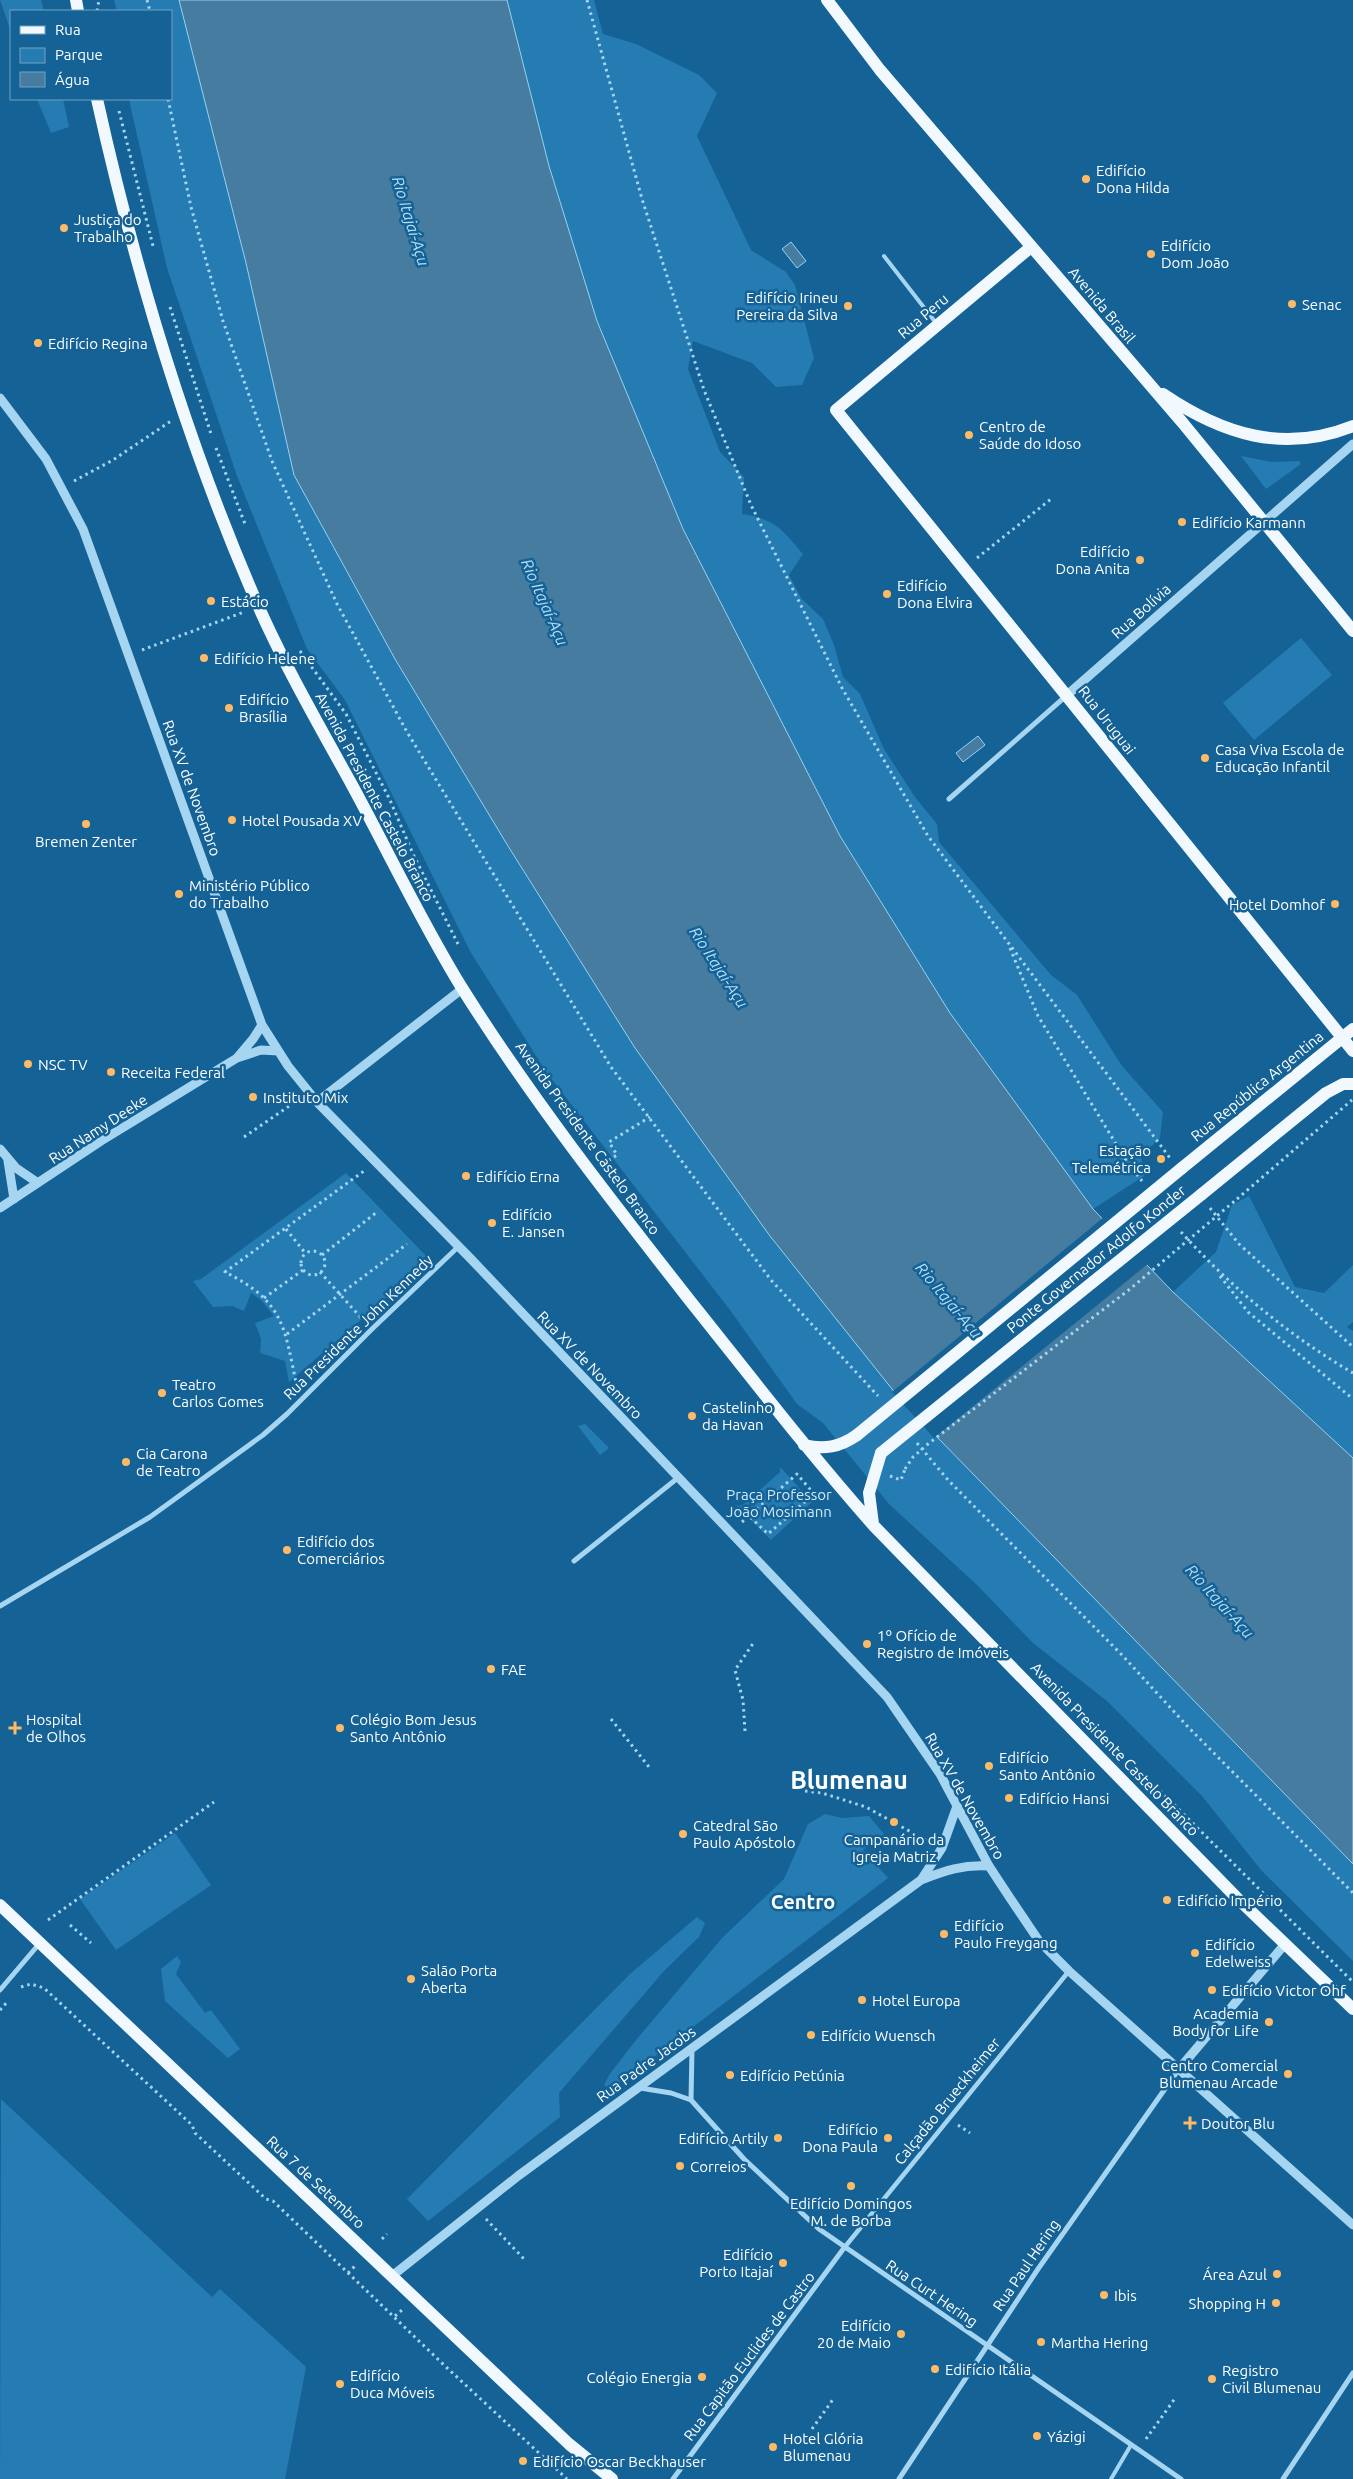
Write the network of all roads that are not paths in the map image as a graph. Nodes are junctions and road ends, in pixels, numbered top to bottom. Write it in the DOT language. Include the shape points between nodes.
graph roads {
  1 [pos="827,0"];
  2 [pos="97,100"];
  3 [pos="1031,247"];
  4 [pos="884,256"];
  5 [pos="937,325"];
  6 [pos="1146,382"];
  7 [pos="0,398"];
  8 [pos="836,410"];
  9 [pos="1353,426"];
  10 [pos="1353,444"];
  11 [pos="1263,522"];
  12 [pos="1353,631"];
  13 [pos="1066,696"];
  14 [pos="949,800"];
  15 [pos="462,988"];
  16 [pos="262,1025"];
  17 [pos="1353,1029"];
  18 [pos="1342,1038"];
  19 [pos="278,1051"];
  20 [pos="1353,1051"];
  21 [pos="237,1058"];
  22 [pos="1353,1084"];
  23 [pos="317,1102"];
  24 [pos="0,1149"];
  25 [pos="8,1161"];
  26 [pos="1178,1165"];
  27 [pos="38,1183"];
  28 [pos="14,1199"];
  29 [pos="0,1208"];
  30 [pos="458,1247"];
  31 [pos="804,1445"];
  32 [pos="679,1477"];
  33 [pos="874,1526"];
  34 [pos="574,1561"];
  35 [pos="0,1606"];
  36 [pos="957,1806"];
  37 [pos="989,1866"];
  38 [pos="921,1880"];
  39 [pos="0,1905"];
  40 [pos="39,1944"];
  41 [pos="1285,1944"];
  42 [pos="1069,1971"];
  43 [pos="0,1990"];
  44 [pos="1353,2009"];
  45 [pos="692,2047"];
  46 [pos="1179,2069"];
  47 [pos="637,2088"];
  48 [pos="691,2100"];
  49 [pos="1353,2225"];
  50 [pos="844,2248"];
  51 [pos="392,2276"];
  52 [pos="987,2346"];
  53 [pos="1353,2373"];
  54 [pos="1131,2445"];
  55 [pos="612,2479"];
  56 [pos="673,2479"];
  57 [pos="898,2479"];
  58 [pos="1111,2479"];
  59 [pos="1181,2479"];
  60 [pos="1283,2479"];
  1 -- 3 [label="main road, Avenida Brasil" via="880,70"];
  2 -- 15 [label="main road, Avenida Presidente Castelo Branco" via="126,218 182,414 259,607 297,687"];
  3 -- 5 [label="main road, Rua Peru"];
  3 -- 6 [label="main road, Avenida Brasil"];
  4 -- 5 [label="lane"];
  5 -- 8 [label="main road, Rua Peru"];
  6 -- 9 [label="main road" via="1188,411 1245,435 1283,440 1315,437"];
  6 -- 11 [label="main road, Avenida Brasil"];
  7 -- 16 [label="street, Rua XV de Novembro" via="46,459 83,529"];
  8 -- 13 [label="main road, Rua Uruguai"];
  10 -- 11 [label="street, Rua Bolívia"];
  11 -- 12 [label="main road, Avenida Brasil"];
  11 -- 13 [label="street, Rua Bolívia"];
  13 -- 14 [label="street, Rua Bolívia"];
  13 -- 18 [label="main road, Rua Uruguai"];
  15 -- 23 [label="street"];
  15 -- 31 [label="main road, Avenida Presidente Castelo Branco" via="542,1108"];
  16 -- 19 [label="street, Rua XV de Novembro"];
  16 -- 21 [label="street, Rua Namy Deeke"];
  17 -- 18 [label="main road, Rua República Argentina"];
  18 -- 20 [label="main road, Rua Uruguai"];
  18 -- 26 [label="main road, Rua República Argentina"];
  19 -- 21 [label="street, Rua Namy Deeke" via="261,1050"];
  19 -- 23 [label="street, Rua XV de Novembro"];
  21 -- 27 [label="street, Rua Namy Deeke"];
  22 -- 33 [label="main road, Ponte Governador Adolfo Konder, bridge" via="1343,1084 1326,1093 881,1453 869,1493"];
  23 -- 30 [label="street, Rua XV de Novembro"];
  24 -- 25 [label="street"];
  25 -- 27 [label="street"];
  25 -- 28 [label="street"];
  26 -- 31 [label="main road, Ponte Governador Adolfo Konder, bridge" via="857,1435 837,1446 815,1448"];
  27 -- 28 [label="street, Rua Namy Deeke"];
  28 -- 29 [label="street, Rua Namy Deeke"];
  30 -- 32 [label="street, Rua XV de Novembro"];
  30 -- 35 [label="street, Rua Presidente John Kennedy" via="287,1414 224,1464 150,1517"];
  31 -- 33 [label="main road, Avenida Presidente Castelo Branco"];
  32 -- 34 [label="street"];
  32 -- 36 [label="street, Rua XV de Novembro" via="887,1697 940,1774"];
  33 -- 41 [label="main road, Avenida Presidente Castelo Branco"];
  36 -- 37 [label="street, Rua XV de Novembro"];
  36 -- 38 [label="street, Rua Padre Jacobs" via="942,1848"];
  37 -- 38 [label="street, Rua Padre Jacobs" via="955,1868"];
  37 -- 42 [label="street, Rua XV de Novembro" via="1039,1941"];
  38 -- 45 [label="street, Rua Padre Jacobs"];
  39 -- 40 [label="main road, Rua 7 de Setembro"];
  40 -- 43 [label="street"];
  40 -- 51 [label="main road, Rua 7 de Setembro"];
  41 -- 44 [label="main road, Avenida Presidente Castelo Branco"];
  41 -- 46 [label="street"];
  42 -- 46 [label="street, Rua XV de Novembro"];
  42 -- 50 [label="street, Calçadão Brueckheimer"];
  45 -- 47 [label="street, Rua Padre Jacobs"];
  45 -- 48 [label="street"];
  46 -- 49 [label="street, Rua XV de Novembro"];
  46 -- 52 [label="street, Rua Paul Hering"];
  47 -- 48 [label="street"];
  47 -- 51 [label="street, Rua Padre Jacobs"];
  48 -- 50 [label="street, Rua Curt Hering" via="744,2159"];
  50 -- 52 [label="street, Rua Curt Hering"];
  50 -- 56 [label="street, Rua Capitão Euclides de Castro"];
  51 -- 55 [label="main road, Rua 7 de Setembro" via="569,2444"];
  52 -- 54 [label="street, Rua Curt Hering"];
  52 -- 57 [label="street, Rua Paul Hering"];
  53 -- 60 [label="street"];
  54 -- 58 [label="lane"];
  54 -- 59 [label="street, Rua Curt Hering"];
}
